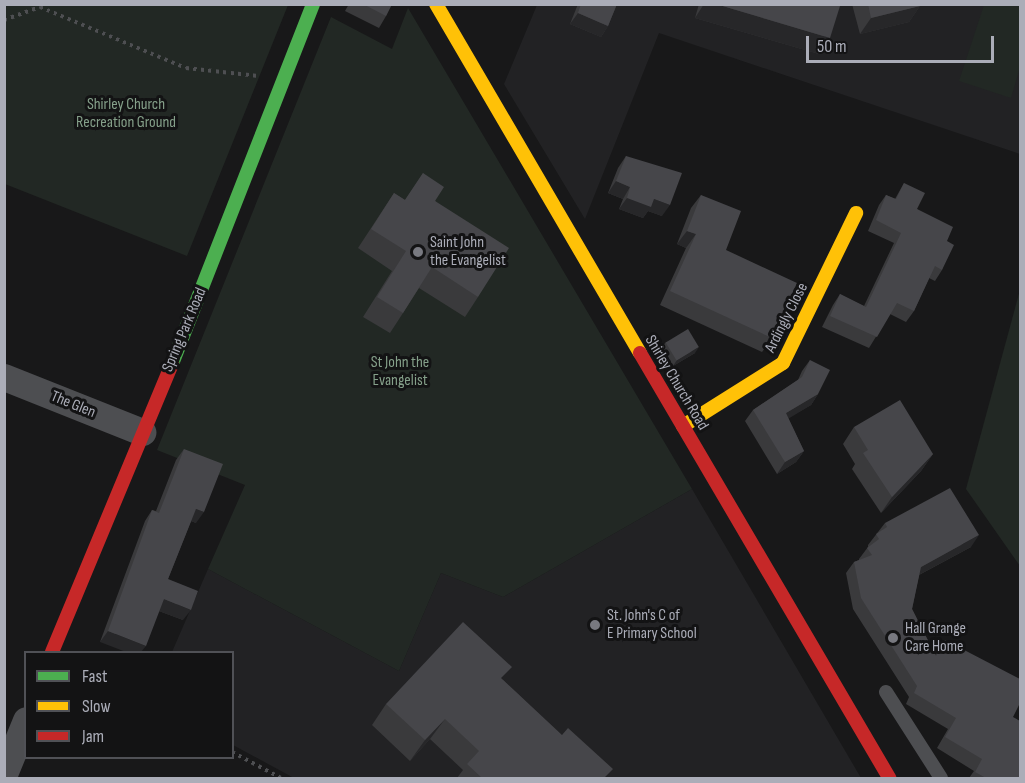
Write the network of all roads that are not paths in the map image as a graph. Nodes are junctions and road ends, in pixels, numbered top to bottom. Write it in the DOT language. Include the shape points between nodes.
graph roads {
  1 [pos="313,4"];
  2 [pos="436,4"];
  3 [pos="856,213"];
  4 [pos="4,377"];
  5 [pos="683,426"];
  6 [pos="142,432"];
  7 [pos="52,651"];
  8 [pos="886,692"];
  9 [pos="24,725"];
  10 [pos="4,774"];
  11 [pos="889,778"];
  12 [pos="941,778"];
  1 -- 6 [label="street, Spring Park Road"];
  2 -- 5 [label="street, Shirley Church Road"];
  3 -- 5 [label="street, Ardingly Close" via="783,363"];
  4 -- 6 [label="street, The Glen"];
  5 -- 11 [label="street, Shirley Church Road"];
  6 -- 7 [label="street, Spring Park Road"];
  8 -- 12 [label="lane"];
  9 -- 10 [label="street"];
}
